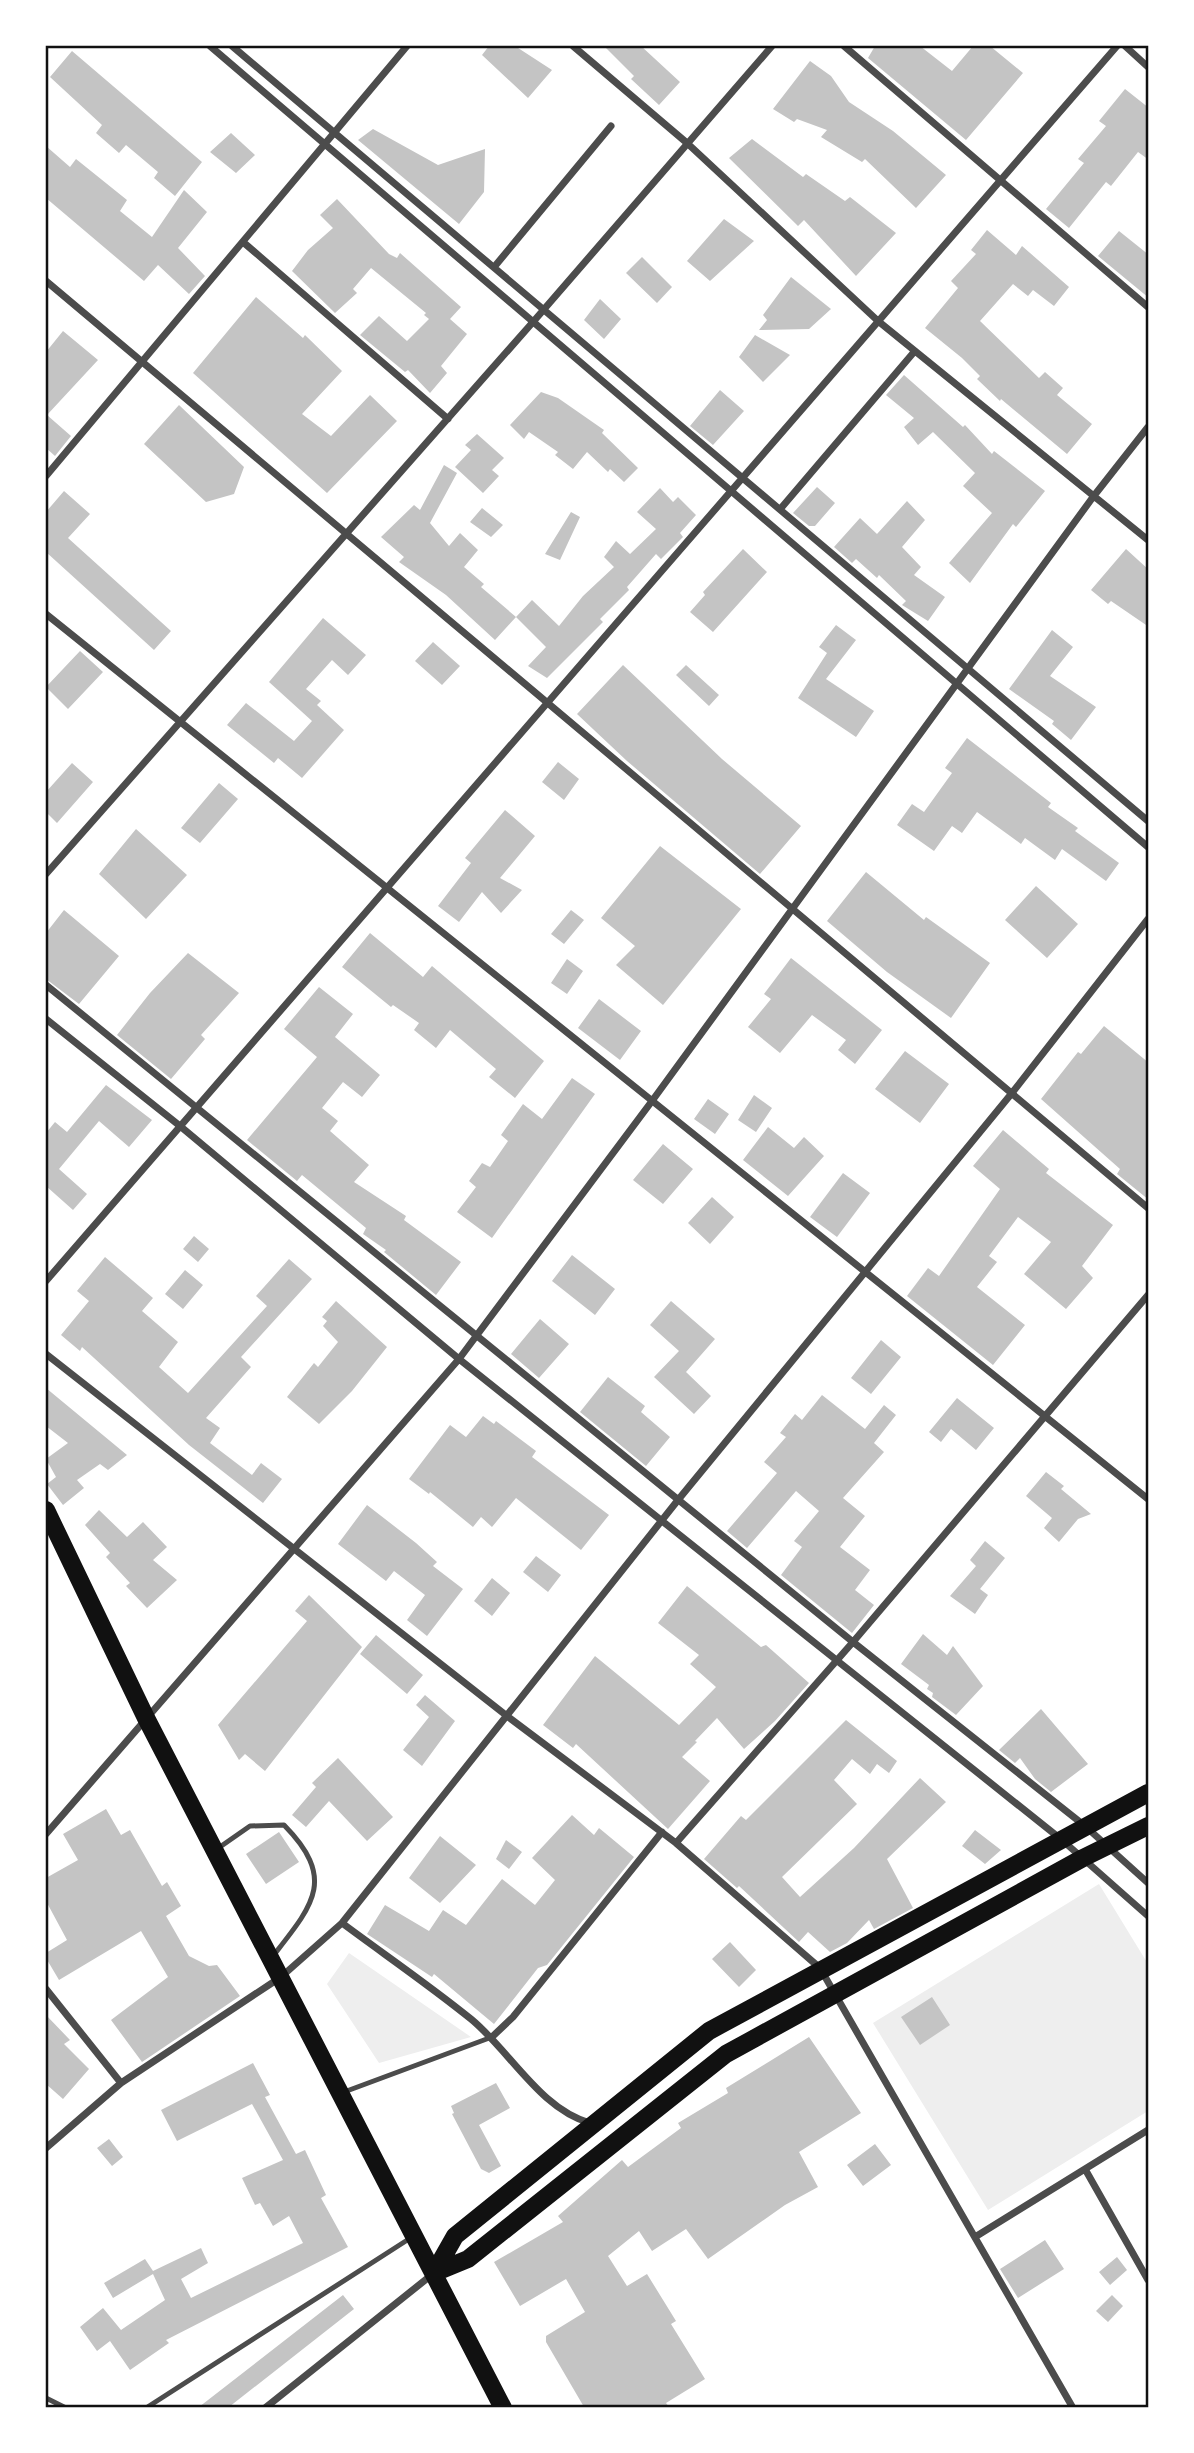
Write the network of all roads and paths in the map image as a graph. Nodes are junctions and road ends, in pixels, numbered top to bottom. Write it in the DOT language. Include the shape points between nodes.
graph roads {
  1 [pos="210,46"];
  2 [pos="232,46"];
  3 [pos="407,46"];
  4 [pos="573,46"];
  5 [pos="772,46"];
  6 [pos="844,46"];
  7 [pos="1117,46"];
  8 [pos="1125,46"];
  9 [pos="1149,67"];
  10 [pos="611,126"];
  11 [pos="333,132"];
  12 [pos="324,143"];
  13 [pos="687,143"];
  14 [pos="1001,180"];
  15 [pos="243,242"];
  16 [pos="495,266"];
  17 [pos="46,281"];
  18 [pos="545,307"];
  19 [pos="1149,307"];
  20 [pos="878,321"];
  21 [pos="533,322"];
  22 [pos="914,352"];
  23 [pos="143,363"];
  24 [pos="448,419"];
  25 [pos="1149,427"];
  26 [pos="46,475"];
  27 [pos="744,476"];
  28 [pos="731,491"];
  29 [pos="1093,497"];
  30 [pos="782,507"];
  31 [pos="346,534"];
  32 [pos="1149,540"];
  33 [pos="46,614"];
  34 [pos="967,668"];
  35 [pos="956,683"];
  36 [pos="547,702"];
  37 [pos="179,721"];
  38 [pos="1149,821"];
  39 [pos="1149,847"];
  40 [pos="46,874"];
  41 [pos="387,887"];
  42 [pos="792,908"];
  43 [pos="1149,919"];
  44 [pos="46,985"];
  45 [pos="46,1019"];
  46 [pos="1012,1093"];
  47 [pos="652,1101"];
  48 [pos="197,1107"];
  49 [pos="180,1126"];
  50 [pos="1149,1208"];
  51 [pos="865,1272"];
  52 [pos="46,1281"];
  53 [pos="1149,1295"];
  54 [pos="476,1335"];
  55 [pos="46,1354"];
  56 [pos="459,1359"];
  57 [pos="1046,1417"];
  58 [pos="1149,1499"];
  59 [pos="678,1500"];
  60 [pos="46,1510"];
  61 [pos="662,1520"];
  62 [pos="294,1547"];
  63 [pos="853,1642"];
  64 [pos="837,1661"];
  65 [pos="507,1716"];
  66 [pos="146,1718"];
  67 [pos="1149,1793"];
  68 [pos="1085,1826"];
  69 [pos="1149,1826"];
  70 [pos="662,1832"];
  71 [pos="46,1834"];
  72 [pos="1062,1840"];
  73 [pos="677,1843"];
  74 [pos="1107,1845"];
  75 [pos="215,1850"];
  76 [pos="1083,1858"];
  77 [pos="1149,1882"];
  78 [pos="1149,1916"];
  79 [pos="342,1923"];
  80 [pos="272,1958"];
  81 [pos="820,1968"];
  82 [pos="281,1977"];
  83 [pos="46,1989"];
  84 [pos="834,1993"];
  85 [pos="492,2037"];
  86 [pos="121,2083"];
  87 [pos="341,2093"];
  88 [pos="594,2124"];
  89 [pos="1149,2130"];
  90 [pos="46,2148"];
  91 [pos="1084,2169"];
  92 [pos="415,2235"];
  93 [pos="975,2237"];
  94 [pos="434,2273"];
  95 [pos="1149,2280"];
  96 [pos="46,2398"];
  97 [pos="66,2407"];
  98 [pos="146,2407"];
  99 [pos="265,2407"];
  100 [pos="503,2407"];
  101 [pos="1073,2407"];
  1 -- 12 [label="street"];
  2 -- 11 [label="street"];
  3 -- 11 [label="street"];
  4 -- 13 [label="street"];
  5 -- 13 [label="street"];
  6 -- 14 [label="street"];
  7 -- 14 [label="street"];
  8 -- 9 [label="street"];
  10 -- 16 [label="street"];
  11 -- 12 [label="street"];
  11 -- 16 [label="street"];
  12 -- 15 [label="street"];
  12 -- 21 [label="street"];
  13 -- 18 [label="street"];
  13 -- 20 [label="street"];
  14 -- 19 [label="street"];
  14 -- 20 [label="street"];
  15 -- 23 [label="street"];
  15 -- 24 [label="street"];
  16 -- 18 [label="street"];
  17 -- 23 [label="street"];
  18 -- 21 [label="street"];
  18 -- 27 [label="street"];
  20 -- 22 [label="street"];
  20 -- 27 [label="street"];
  21 -- 24 [label="street"];
  21 -- 28 [label="street"];
  22 -- 29 [label="street"];
  22 -- 30 [label="street"];
  23 -- 26 [label="street"];
  23 -- 31 [label="street"];
  24 -- 31 [label="street"];
  25 -- 29 [label="street"];
  27 -- 28 [label="street"];
  27 -- 30 [label="street"];
  28 -- 35 [label="street"];
  28 -- 36 [label="street"];
  29 -- 32 [label="street"];
  29 -- 34 [label="street"];
  30 -- 34 [label="street"];
  31 -- 36 [label="street"];
  31 -- 37 [label="street"];
  33 -- 37 [label="street"];
  34 -- 35 [label="street"];
  34 -- 38 [label="street"];
  35 -- 39 [label="street"];
  35 -- 42 [label="street"];
  36 -- 41 [label="street"];
  36 -- 42 [label="street"];
  37 -- 40 [label="street"];
  37 -- 41 [label="street"];
  41 -- 47 [label="street"];
  41 -- 48 [label="street"];
  42 -- 46 [label="street"];
  42 -- 47 [label="street"];
  43 -- 46 [label="street"];
  44 -- 48 [label="street"];
  45 -- 49 [label="street"];
  46 -- 50 [label="street"];
  46 -- 51 [label="street"];
  47 -- 51 [label="street"];
  47 -- 54 [label="street"];
  48 -- 49 [label="street"];
  48 -- 54 [label="street"];
  49 -- 52 [label="street"];
  49 -- 56 [label="street"];
  51 -- 57 [label="street"];
  51 -- 59 [label="street"];
  53 -- 57 [label="street"];
  54 -- 56 [label="street"];
  54 -- 59 [label="street"];
  55 -- 62 [label="street"];
  56 -- 61 [label="street"];
  56 -- 62 [label="street"];
  57 -- 58 [label="street"];
  57 -- 63 [label="street"];
  59 -- 61 [label="street"];
  59 -- 63 [label="street"];
  60 -- 66 [label="highway"];
  61 -- 64 [label="street"];
  61 -- 65 [label="street"];
  62 -- 65 [label="street"];
  62 -- 66 [label="street"];
  63 -- 64 [label="street"];
  63 -- 68 [label="street"];
  64 -- 72 [label="street"];
  64 -- 73 [label="street"];
  65 -- 70 [label="street"];
  65 -- 79 [label="street"];
  66 -- 71 [label="street"];
  66 -- 75 [label="highway"];
  67 -- 68 [label="highway"];
  68 -- 72 [label="highway"];
  68 -- 74 [label="street"];
  69 -- 74 [label="highway"];
  70 -- 73 [label="street"];
  70 -- 85 [label="street"];
  72 -- 76 [label="street"];
  72 -- 81 [label="highway"];
  73 -- 81 [label="street"];
  74 -- 76 [label="highway"];
  74 -- 77 [label="street"];
  75 -- 80 [label="highway"];
  75 -- 80 [label="lane" via="250,1826 284,1825 305,1846 315,1875 310,1909"];
  76 -- 78 [label="street"];
  76 -- 84 [label="highway"];
  79 -- 82 [label="street"];
  79 -- 85 [label="street"];
  80 -- 82 [label="highway"];
  81 -- 84 [label="street"];
  81 -- 88 [label="highway" via="709,2031"];
  82 -- 86 [label="street"];
  82 -- 87 [label="highway"];
  83 -- 86 [label="street"];
  84 -- 93 [label="street"];
  84 -- 94 [label="highway" via="726,2054 468,2259"];
  85 -- 87 [label="lane"];
  85 -- 88 [label="street" via="552,2102 574,2119"];
  86 -- 90 [label="street"];
  87 -- 92 [label="highway"];
  88 -- 94 [label="highway" via="455,2236"];
  89 -- 91 [label="street"];
  91 -- 93 [label="street"];
  91 -- 95 [label="street"];
  92 -- 94 [label="highway"];
  92 -- 98 [label="lane"];
  93 -- 101 [label="street"];
  94 -- 99 [label="street"];
  94 -- 100 [label="highway"];
  96 -- 97 [label="lane"];
}
